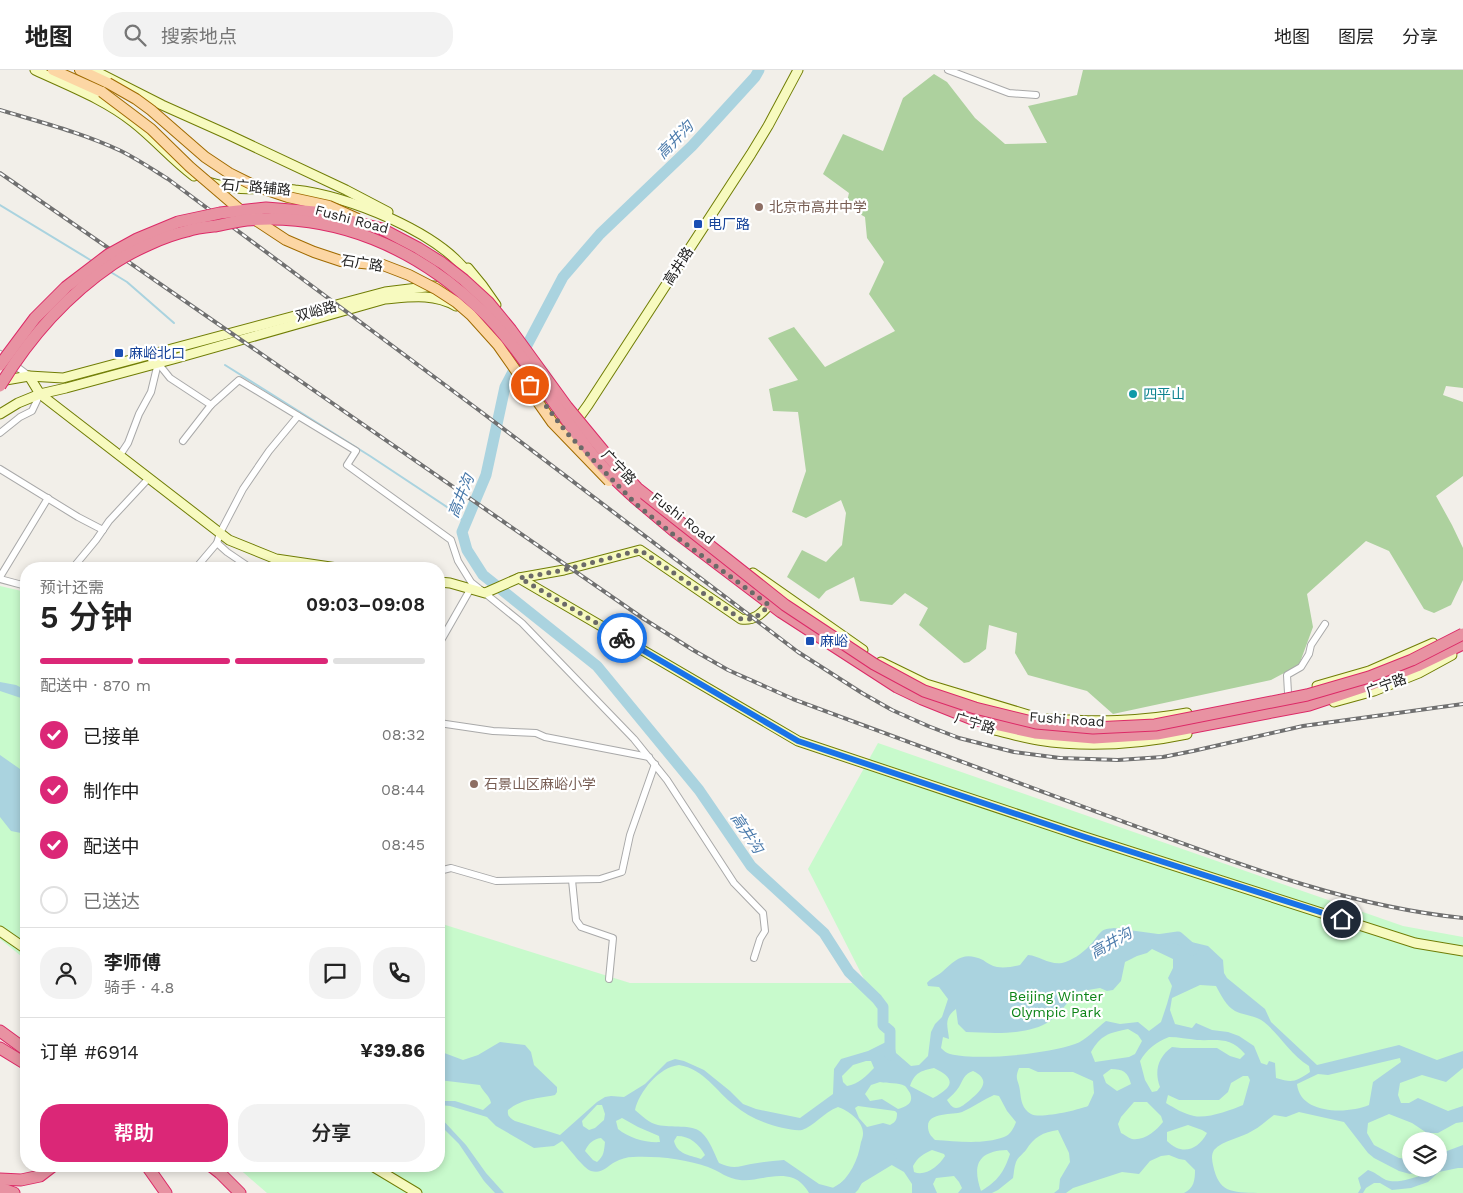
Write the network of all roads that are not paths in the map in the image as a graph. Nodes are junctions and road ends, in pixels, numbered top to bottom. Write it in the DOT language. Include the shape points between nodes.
graph roads {
  1 [pos="35,70"];
  2 [pos="53,70"];
  3 [pos="80,70"];
  4 [pos="93,70"];
  5 [pos="798,70"];
  6 [pos="948,70"];
  7 [pos="105,88"];
  8 [pos="1036,95"];
  9 [pos="335,185"];
  10 [pos="330,197"];
  11 [pos="382,229"];
  12 [pos="460,290"];
  13 [pos="512,328"];
  14 [pos="0,354"];
  15 [pos="158,363"];
  16 [pos="0,365"];
  17 [pos="29,376"];
  18 [pos="0,381"];
  19 [pos="0,386"];
  20 [pos="40,394"];
  21 [pos="211,405"];
  22 [pos="0,414"];
  23 [pos="298,416"];
  24 [pos="578,419"];
  25 [pos="0,433"];
  26 [pos="567,433"];
  27 [pos="183,441"];
  28 [pos="120,456"];
  29 [pos="0,469"];
  30 [pos="149,478"];
  31 [pos="48,498"];
  32 [pos="635,498"];
  33 [pos="103,530"];
  34 [pos="220,533"];
  35 [pos="217,543"];
  36 [pos="78,562"];
  37 [pos="201,562"];
  38 [pos="242,562"];
  39 [pos="285,562"];
  40 [pos="0,578"];
  41 [pos="520,578"];
  42 [pos="445,583"];
  43 [pos="20,584"];
  44 [pos="471,588"];
  45 [pos="485,593"];
  46 [pos="769,605"];
  47 [pos="1325,624"];
  48 [pos="1463,629"];
  49 [pos="445,634"];
  50 [pos="1463,634"];
  51 [pos="1463,644"];
  52 [pos="1463,649"];
  53 [pos="1288,693"];
  54 [pos="445,724"];
  55 [pos="649,757"];
  56 [pos="654,764"];
  57 [pos="445,870"];
  58 [pos="572,880"];
  59 [pos="0,931"];
  60 [pos="20,946"];
  61 [pos="1463,951"];
  62 [pos="754,958"];
  63 [pos="609,979"];
  64 [pos="0,1031"];
  65 [pos="20,1046"];
  66 [pos="0,1048"];
  67 [pos="20,1060"];
  68 [pos="45,1172"];
  69 [pos="142,1172"];
  70 [pos="151,1172"];
  71 [pos="219,1172"];
  72 [pos="382,1172"];
  73 [pos="0,1179"];
  74 [pos="0,1188"];
  75 [pos="14,1193"];
  76 [pos="158,1193"];
  77 [pos="166,1193"];
  78 [pos="240,1193"];
  79 [pos="417,1193"];
  1 -- 10 [label="street, 石广路辅路" via="116,110 200,180 231,188 295,190"];
  2 -- 7 [label="main road, 石广路"];
  3 -- 7 [label="main road, 石广路"];
  4 -- 9 [label="street, 石广路辅路"];
  5 -- 24 [label="street, 高井路" via="751,154"];
  6 -- 8 [label="street" via="1009,92"];
  7 -- 11 [label="main road, 石广路, bridge" via="136,99 229,173 288,197 329,206"];
  7 -- 32 [label="main road, 石广路, bridge" via="239,209 286,240 341,261 383,265 409,275 456,302 498,345 552,422 610,482"];
  9 -- 10 [label="street"];
  9 -- 13 [label="street, 石广路辅路" via="405,221 450,251 482,285"];
  10 -- 12 [label="street, 石广路辅路" via="388,217 433,242 470,276"];
  11 -- 16 [label="highway, Fushi Road, bridge" via="315,212 266,208 178,222 108,255 66,287 35,318"];
  11 -- 50 [label="highway, Fushi Road, bridge" via="442,263 488,302 567,407 637,488 785,605 874,664 924,691 975,708 1036,722 1093,728 1155,725 1307,695 1360,680 1412,660"];
  12 -- 13 [label="street, 双峪路" via="492,308"];
  12 -- 17 [label="street, 双峪路" via="434,286 385,292 63,378"];
  13 -- 24 [label="street, 双峪路, bridge"];
  14 -- 17 [label="street"];
  15 -- 20 [label="street, 双峪路"];
  15 -- 21 [label="street" via="170,378"];
  15 -- 26 [label="street, 双峪路, bridge" via="385,299 437,298 467,312 482,325 509,355"];
  15 -- 28 [label="street" via="150,392"];
  17 -- 18 [label="street, 双峪路"];
  17 -- 20 [label="street"];
  19 -- 32 [label="highway, Fushi Road, bridge" via="43,326 73,294 114,263 148,245 185,231 247,220 322,224 397,249 451,283 482,310 602,466"];
  20 -- 22 [label="street, 双峪路"];
  20 -- 25 [label="street" via="32,411"];
  20 -- 28 [label="street"];
  21 -- 23 [label="street" via="239,380"];
  21 -- 27 [label="street"];
  23 -- 34 [label="street" via="243,489"];
  23 -- 45 [label="street" via="356,451 347,465 451,540 458,561 471,582"];
  24 -- 26 [label="street, 高井路"];
  24 -- 53 [label="street, 广宁路" via="604,452 642,490 698,534 877,660 926,684 1036,718 1092,722 1155,719"];
  26 -- 46 [label="street, 广宁路" via="636,504"];
  28 -- 30 [label="street"];
  29 -- 31 [label="street"];
  30 -- 33 [label="street"];
  30 -- 34 [label="street"];
  31 -- 33 [label="street"];
  31 -- 40 [label="street"];
  32 -- 51 [label="highway, Fushi Road" via="781,612 897,687 972,718 1035,734 1094,738 1157,734 1309,705 1417,666"];
  33 -- 36 [label="street"];
  34 -- 35 [label="street"];
  34 -- 39 [label="street" via="229,540"];
  35 -- 37 [label="street"];
  35 -- 38 [label="street"];
  40 -- 43 [label="street"];
  41 -- 45 [label="street"];
  41 -- 46 [label="street" via="640,550 741,619 754,618"];
  41 -- 61 [label="street" via="798,741 1415,943"];
  42 -- 44 [label="street"];
  44 -- 45 [label="street"];
  44 -- 49 [label="street"];
  45 -- 55 [label="street" via="528,629"];
  46 -- 52 [label="street, 广宁路" via="872,676 920,703 974,724 1038,740 1095,744 1160,740 1311,708 1374,691 1419,673"];
  47 -- 53 [label="street" via="1300,667 1287,675"];
  48 -- 53 [label="street, 广宁路" via="1369,671"];
  54 -- 55 [label="street" via="536,733"];
  55 -- 56 [label="street"];
  56 -- 58 [label="street" via="630,835 622,872 600,879"];
  56 -- 62 [label="street" via="668,780 734,883 764,913 765,931"];
  57 -- 58 [label="street" via="451,868 496,881"];
  58 -- 63 [label="street" via="576,920 581,927 613,938"];
  59 -- 60 [label="street"];
  64 -- 65 [label="highway"];
  66 -- 67 [label="highway"];
  68 -- 73 [label="highway" via="21,1180"];
  69 -- 76 [label="highway"];
  70 -- 77 [label="highway"];
  71 -- 78 [label="highway"];
  72 -- 79 [label="street"];
  74 -- 75 [label="highway"];
}
